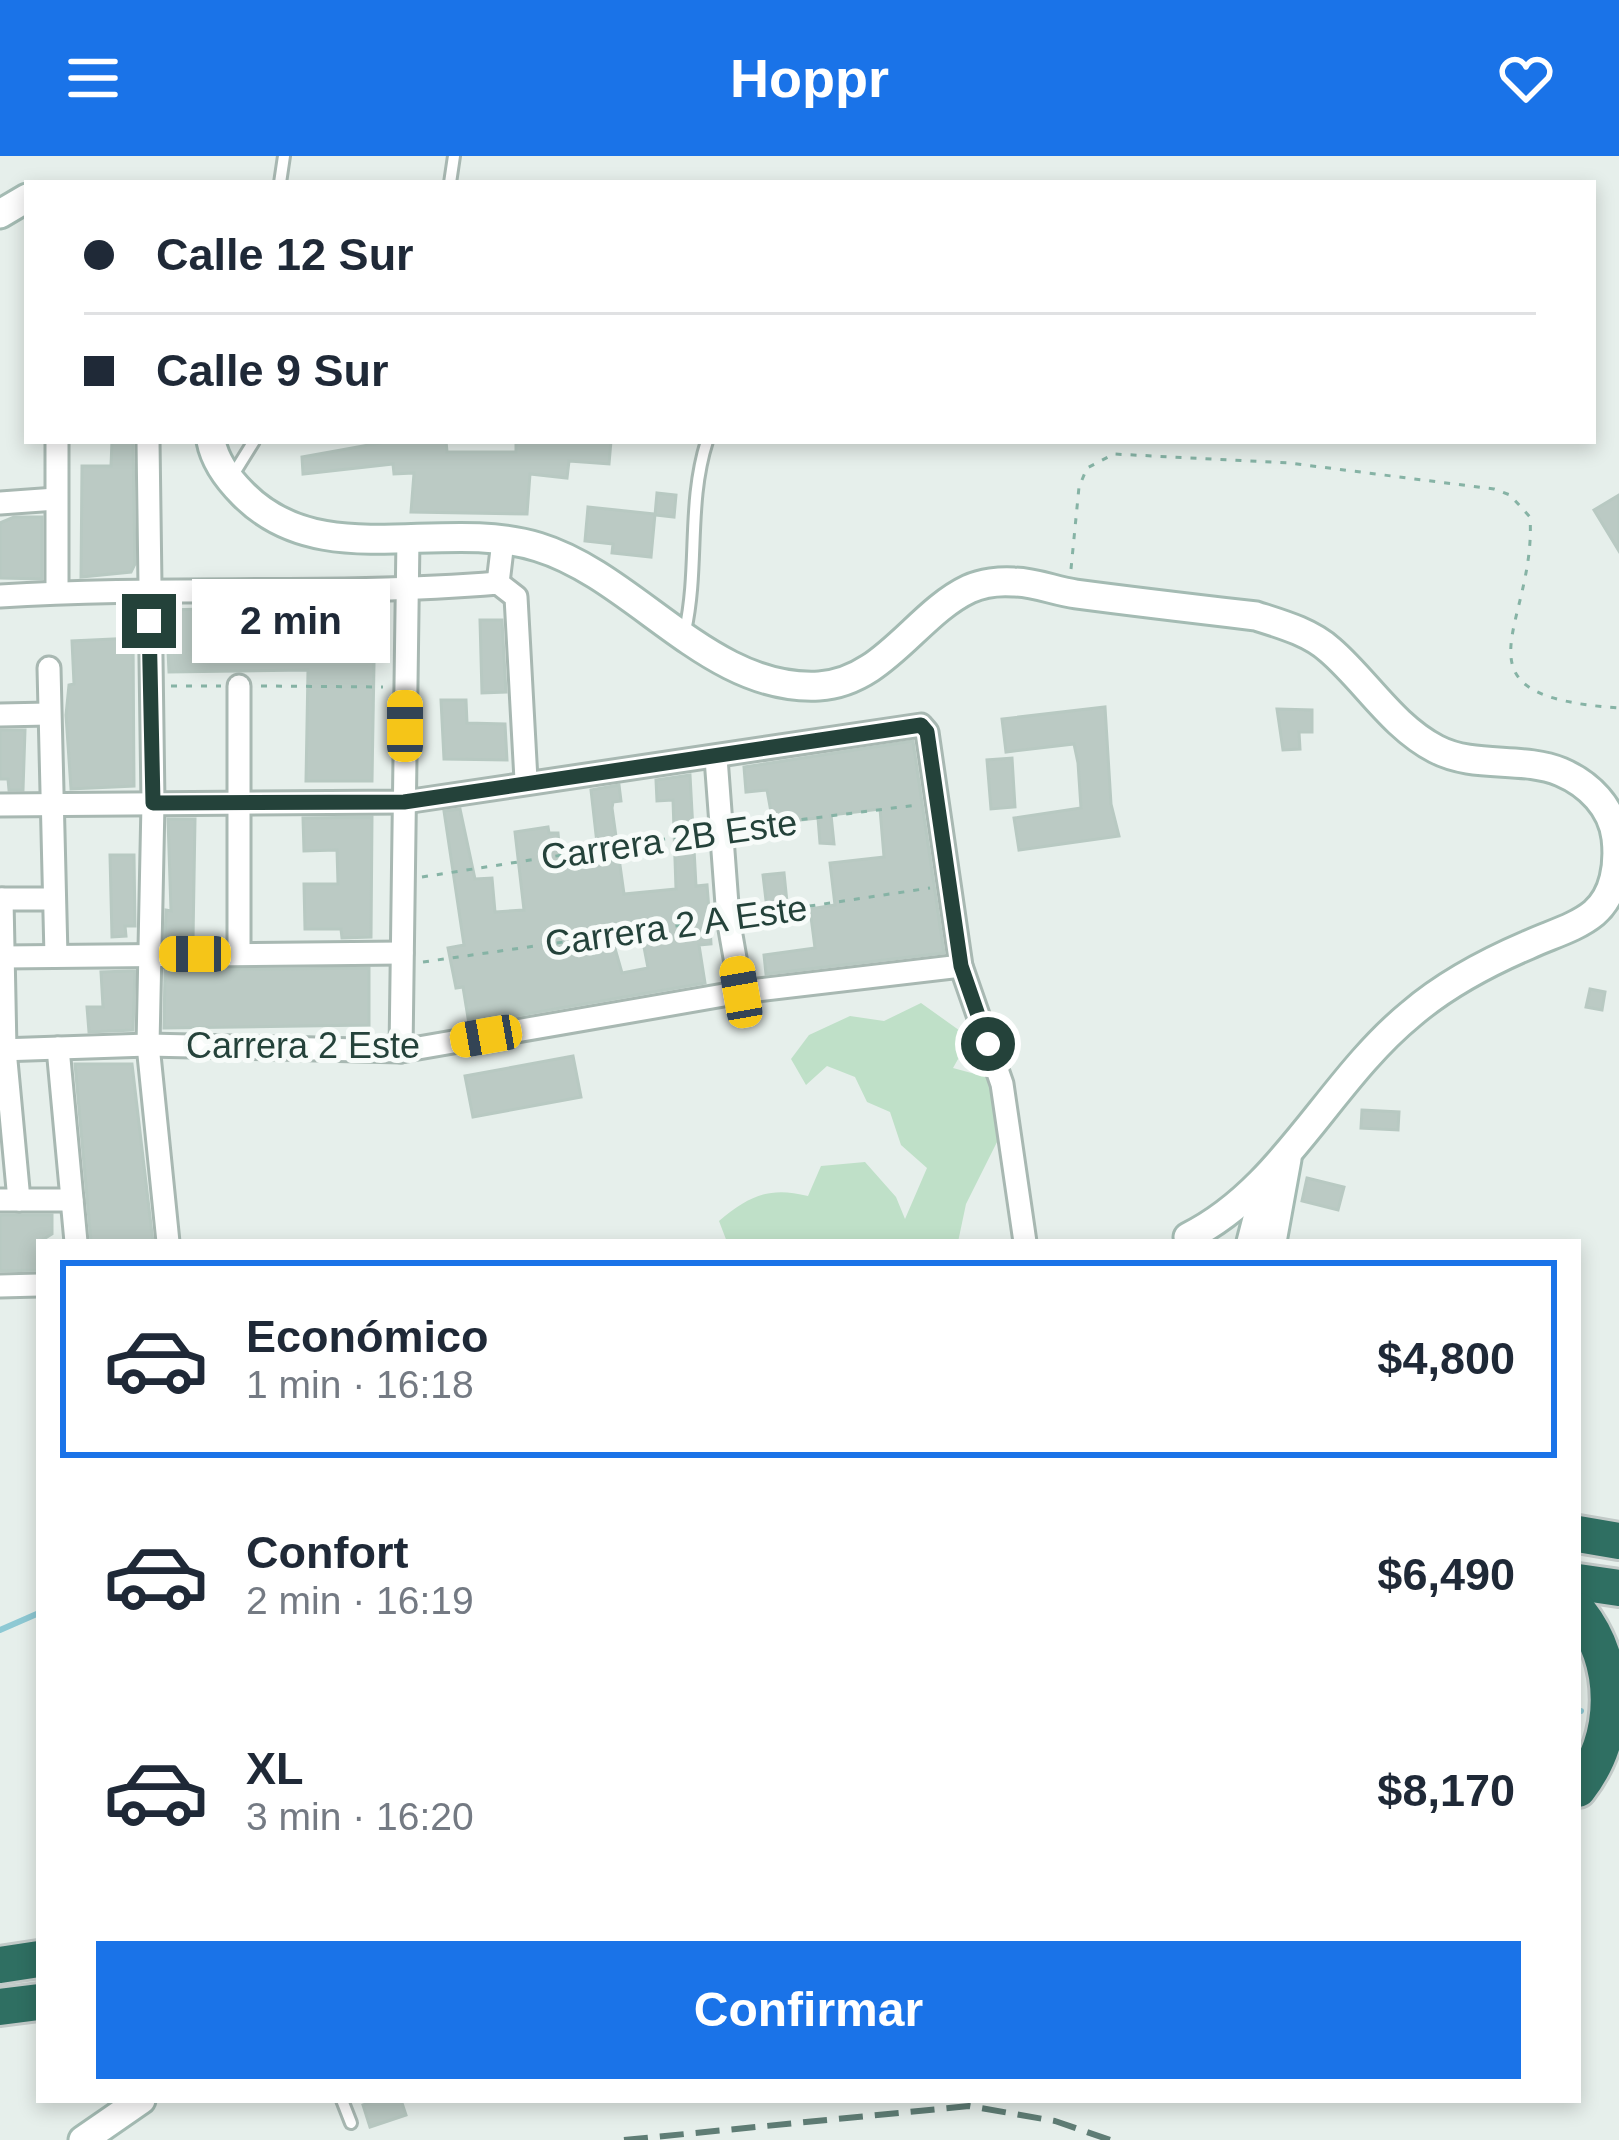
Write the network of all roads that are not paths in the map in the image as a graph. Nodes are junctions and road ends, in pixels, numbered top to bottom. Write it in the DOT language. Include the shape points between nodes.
graph roads {
  1 [pos="56,444"];
  2 [pos="148,444"];
  3 [pos="212,444"];
  4 [pos="252,444"];
  5 [pos="706,444"];
  6 [pos="230,481"];
  7 [pos="56,499"];
  8 [pos="0,502"];
  9 [pos="408,538"];
  10 [pos="503,541"];
  11 [pos="149,589"];
  12 [pos="507,590"];
  13 [pos="407,591"];
  14 [pos="57,592"];
  15 [pos="0,596"];
  16 [pos="684,634"];
  17 [pos="49,668"];
  18 [pos="239,686"];
  19 [pos="49,714"];
  20 [pos="0,715"];
  21 [pos="716,758"];
  22 [pos="526,780"];
  23 [pos="404,802"];
  24 [pos="153,803"];
  25 [pos="49,804"];
  26 [pos="0,805"];
  27 [pos="236,806"];
  28 [pos="52,898"];
  29 [pos="1,899"];
  30 [pos="1608,914"];
  31 [pos="151,954"];
  32 [pos="239,954"];
  33 [pos="56,956"];
  34 [pos="3,958"];
  35 [pos="402,959"];
  36 [pos="961,966"];
  37 [pos="741,992"];
  38 [pos="148,1045"];
  39 [pos="58,1048"];
  40 [pos="2,1050"];
  41 [pos="400,1051"];
  42 [pos="1290,1144"];
  43 [pos="1268,1178"];
  44 [pos="9,1200"];
  45 [pos="72,1200"];
  46 [pos="76,1239"];
  47 [pos="168,1239"];
  48 [pos="1025,1239"];
  49 [pos="1181,1239"];
  50 [pos="1252,1239"];
  51 [pos="1273,1239"];
  52 [pos="36,1285"];
  53 [pos="0,1286"];
  54 [pos="1581,1534"];
  55 [pos="1619,1540"];
  56 [pos="1581,1582"];
  57 [pos="1619,1588"];
  58 [pos="1581,1615"];
  59 [pos="1619,1784"];
  60 [pos="1581,1785"];
  61 [pos="1581,1807"];
  62 [pos="36,1959"];
  63 [pos="0,1964"];
  64 [pos="36,2002"];
  65 [pos="0,2006"];
  66 [pos="137,2103"];
  67 [pos="343,2103"];
  68 [pos="351,2123"];
  69 [pos="83,2140"];
  1 -- 7 [label="street"];
  2 -- 11 [label="street"];
  3 -- 6 [label="main road"];
  4 -- 6 [label="lane"];
  5 -- 16 [label="lane"];
  6 -- 9 [label="main road" via="290,529"];
  7 -- 8 [label="street"];
  7 -- 14 [label="street"];
  9 -- 10 [label="main road"];
  9 -- 13 [label="street"];
  10 -- 12 [label="street"];
  10 -- 16 [label="main road" via="586,568"];
  11 -- 13 [label="street"];
  11 -- 14 [label="street"];
  11 -- 24 [label="street"];
  12 -- 13 [label="street"];
  12 -- 22 [label="street"];
  13 -- 23 [label="street"];
  14 -- 15 [label="street"];
  16 -- 30 [label="main road" via="751,673 822,686 881,661 971,588 1016,581 1256,616 1329,648 1434,748 1558,770 1591,789 1615,830"];
  17 -- 19 [label="street"];
  18 -- 27 [label="street"];
  19 -- 20 [label="street"];
  19 -- 25 [label="street"];
  21 -- 22 [label="street"];
  21 -- 36 [label="street" via="921,725"];
  21 -- 37 [label="street"];
  22 -- 23 [label="street"];
  23 -- 27 [label="street"];
  23 -- 35 [label="street"];
  24 -- 25 [label="street"];
  24 -- 27 [label="street"];
  24 -- 31 [label="street"];
  25 -- 26 [label="street"];
  25 -- 28 [label="street"];
  27 -- 32 [label="street"];
  28 -- 29 [label="street"];
  28 -- 33 [label="street"];
  29 -- 34 [label="street"];
  30 -- 42 [label="main road" via="1452,982 1360,1064"];
  31 -- 32 [label="street"];
  31 -- 33 [label="street"];
  31 -- 38 [label="street"];
  32 -- 35 [label="street"];
  33 -- 34 [label="street"];
  34 -- 40 [label="street"];
  35 -- 41 [label="street"];
  36 -- 37 [label="street, Carrera 2 Este"];
  36 -- 48 [label="street" via="1002,1084"];
  37 -- 41 [label="street, Carrera 2 Este"];
  38 -- 39 [label="street, Carrera 2 Este"];
  38 -- 41 [label="street, Carrera 2 Este"];
  38 -- 47 [label="street"];
  39 -- 40 [label="street, Carrera 2 Este"];
  39 -- 45 [label="street"];
  40 -- 44 [label="street"];
  42 -- 43 [label="main road"];
  42 -- 51 [label="main road"];
  43 -- 49 [label="main road" via="1217,1222"];
  43 -- 50 [label="main road"];
  44 -- 45 [label="street"];
  45 -- 46 [label="street"];
  52 -- 53 [label="street"];
  54 -- 55 [label="highway"];
  56 -- 57 [label="highway"];
  58 -- 60 [label="highway" via="1603,1647 1613,1707 1609,1737"];
  59 -- 61 [label="highway"];
  62 -- 63 [label="highway"];
  64 -- 65 [label="highway"];
  66 -- 69 [label="main road"];
  67 -- 68 [label="lane"];
}
